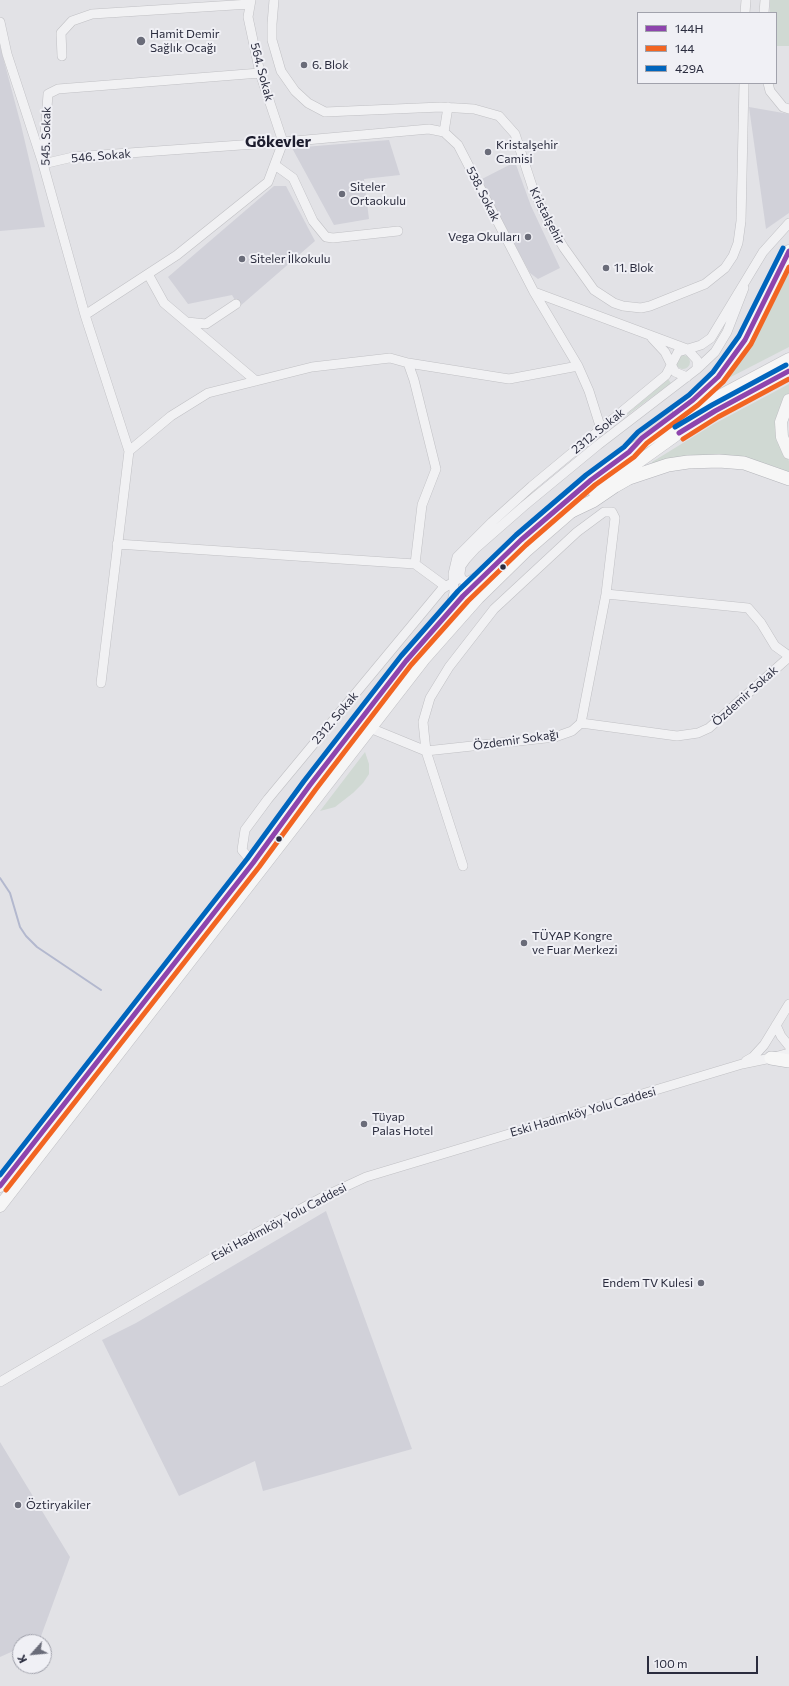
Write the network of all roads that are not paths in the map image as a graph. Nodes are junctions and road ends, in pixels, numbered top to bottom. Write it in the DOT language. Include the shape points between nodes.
graph roads {
  1 [pos="274,0"];
  2 [pos="746,0"];
  3 [pos="765,0"];
  4 [pos="251,2"];
  5 [pos="745,12"];
  6 [pos="764,12"];
  7 [pos="0,22"];
  8 [pos="62,56"];
  9 [pos="260,73"];
  10 [pos="744,84"];
  11 [pos="768,84"];
  12 [pos="448,107"];
  13 [pos="789,109"];
  14 [pos="444,132"];
  15 [pos="283,142"];
  16 [pos="43,164"];
  17 [pos="275,165"];
  18 [pos="789,223"];
  19 [pos="398,231"];
  20 [pos="789,251"];
  21 [pos="148,274"];
  22 [pos="745,283"];
  23 [pos="534,292"];
  24 [pos="236,304"];
  25 [pos="85,315"];
  26 [pos="187,322"];
  27 [pos="651,337"];
  28 [pos="687,350"];
  29 [pos="789,359"];
  30 [pos="408,363"];
  31 [pos="578,366"];
  32 [pos="672,366"];
  33 [pos="697,369"];
  34 [pos="789,371"];
  35 [pos="687,377"];
  36 [pos="256,381"];
  37 [pos="789,400"];
  38 [pos="601,429"];
  39 [pos="129,451"];
  40 [pos="629,452"];
  41 [pos="789,452"];
  42 [pos="789,480"];
  43 [pos="572,511"];
  44 [pos="118,544"];
  45 [pos="415,564"];
  46 [pos="489,569"];
  47 [pos="453,582"];
  48 [pos="606,594"];
  49 [pos="449,612"];
  50 [pos="789,656"];
  51 [pos="101,683"];
  52 [pos="581,723"];
  53 [pos="370,728"];
  54 [pos="426,751"];
  55 [pos="253,863"];
  56 [pos="463,866"];
  57 [pos="788,1006"];
  58 [pos="776,1025"];
  59 [pos="789,1046"];
  60 [pos="789,1053"];
  61 [pos="771,1058"];
  62 [pos="789,1061"];
  63 [pos="742,1064"];
  64 [pos="0,1186"];
  65 [pos="0,1206"];
  66 [pos="0,1382"];
  1 -- 12 [label="street, Kristalşehir" via="272,40 276,57 281,71 295,91 308,103 325,112"];
  2 -- 5 [label="street"];
  3 -- 6 [label="street"];
  4 -- 8 [label="street" via="92,14 72,22 61,33"];
  4 -- 9 [label="street, 564. Sokak" via="248,17"];
  7 -- 16 [label="street"];
  9 -- 15 [label="street, 564. Sokak"];
  9 -- 16 [label="street, 545. Sokak" via="58,89 48,94"];
  10 -- 12 [label="street, Kristalşehir" via="741,221 733,256 725,268 704,284 641,308 623,306 600,295 578,269 540,206 515,134 509,125 499,116"];
  11 -- 13 [label="street" via="770,91 783,107"];
  12 -- 14 [label="street"];
  14 -- 15 [label="street" via="430,129"];
  14 -- 23 [label="street, 538. Sokak" via="458,145"];
  15 -- 16 [label="street, 546. Sokak" via="73,157"];
  15 -- 17 [label="street"];
  16 -- 25 [label="street, 545. Sokak"];
  17 -- 19 [label="street" via="293,178 313,221 326,237"];
  17 -- 21 [label="street" via="268,182 177,255"];
  18 -- 22 [label="street, 2312. Sokak" via="763,252"];
  20 -- 40 [label="main road" via="735,355 706,390 646,434"];
  21 -- 25 [label="street"];
  21 -- 26 [label="street" via="164,303"];
  22 -- 28 [label="street, 2312. Sokak" via="711,338"];
  22 -- 33 [label="street, 2312. Sokak" via="741,300 727,332 715,352"];
  23 -- 27 [label="street"];
  23 -- 31 [label="street, 538. Sokak"];
  24 -- 26 [label="street" via="206,324"];
  25 -- 39 [label="street, 545. Sokak"];
  26 -- 36 [label="street"];
  27 -- 28 [label="street"];
  27 -- 32 [label="street" via="665,352"];
  28 -- 32 [label="street, 2312. Sokak" via="674,356"];
  28 -- 33 [label="street" via="697,360"];
  29 -- 40 [label="main road" via="714,398"];
  30 -- 31 [label="street" via="509,379"];
  30 -- 36 [label="street" via="390,358 312,366"];
  30 -- 45 [label="street" via="436,469 422,505"];
  31 -- 38 [label="street, 538. Sokak" via="589,390"];
  32 -- 35 [label="street" via="678,374"];
  32 -- 38 [label="street, 2312. Sokak" via="666,375"];
  33 -- 35 [label="street, 2312. Sokak"];
  34 -- 43 [label="main road" via="676,435 626,469"];
  35 -- 47 [label="street, 2312. Sokak" via="524,506 466,558"];
  36 -- 39 [label="street" via="208,393 171,416"];
  37 -- 41 [label="main road" via="781,422 782,437"];
  38 -- 47 [label="street, 2312. Sokak" via="563,459 470,543 457,557"];
  39 -- 44 [label="street"];
  40 -- 46 [label="main road" via="563,503"];
  42 -- 43 [label="highway" via="744,463 688,462 668,465 629,478"];
  43 -- 53 [label="main road" via="478,598 424,659"];
  44 -- 45 [label="street"];
  44 -- 51 [label="street"];
  45 -- 47 [label="street"];
  46 -- 47 [label="street" via="467,582"];
  46 -- 49 [label="main road"];
  47 -- 49 [label="street, 2312. Sokak" via="454,593"];
  47 -- 55 [label="street, 2312. Sokak" via="291,770 245,830 242,850"];
  48 -- 50 [label="street" via="748,608 775,646"];
  48 -- 52 [label="street"];
  48 -- 54 [label="street" via="614,530 612,512 604,512 577,532 494,609 449,667 430,698 423,722"];
  49 -- 55 [label="main road" via="375,700"];
  50 -- 52 [label="street, Özdemir Sokak" via="709,728 698,733 676,736"];
  52 -- 54 [label="street, Özdemir Sokağı" via="572,731 555,737"];
  53 -- 54 [label="street, Özdemir Sokağı"];
  53 -- 65 [label="main road"];
  54 -- 56 [label="street"];
  55 -- 64 [label="main road"];
  57 -- 58 [label="street, Eski Hadımköy Yolu Caddesi"];
  58 -- 59 [label="street"];
  58 -- 63 [label="street, Eski Hadımköy Yolu Caddesi" via="764,1045"];
  60 -- 61 [label="street, Eski Hadımköy Yolu Caddesi"];
  61 -- 62 [label="highway"];
  61 -- 63 [label="street, Eski Hadımköy Yolu Caddesi"];
  63 -- 66 [label="street, Eski Hadımköy Yolu Caddesi" via="366,1177 236,1244"];
}
